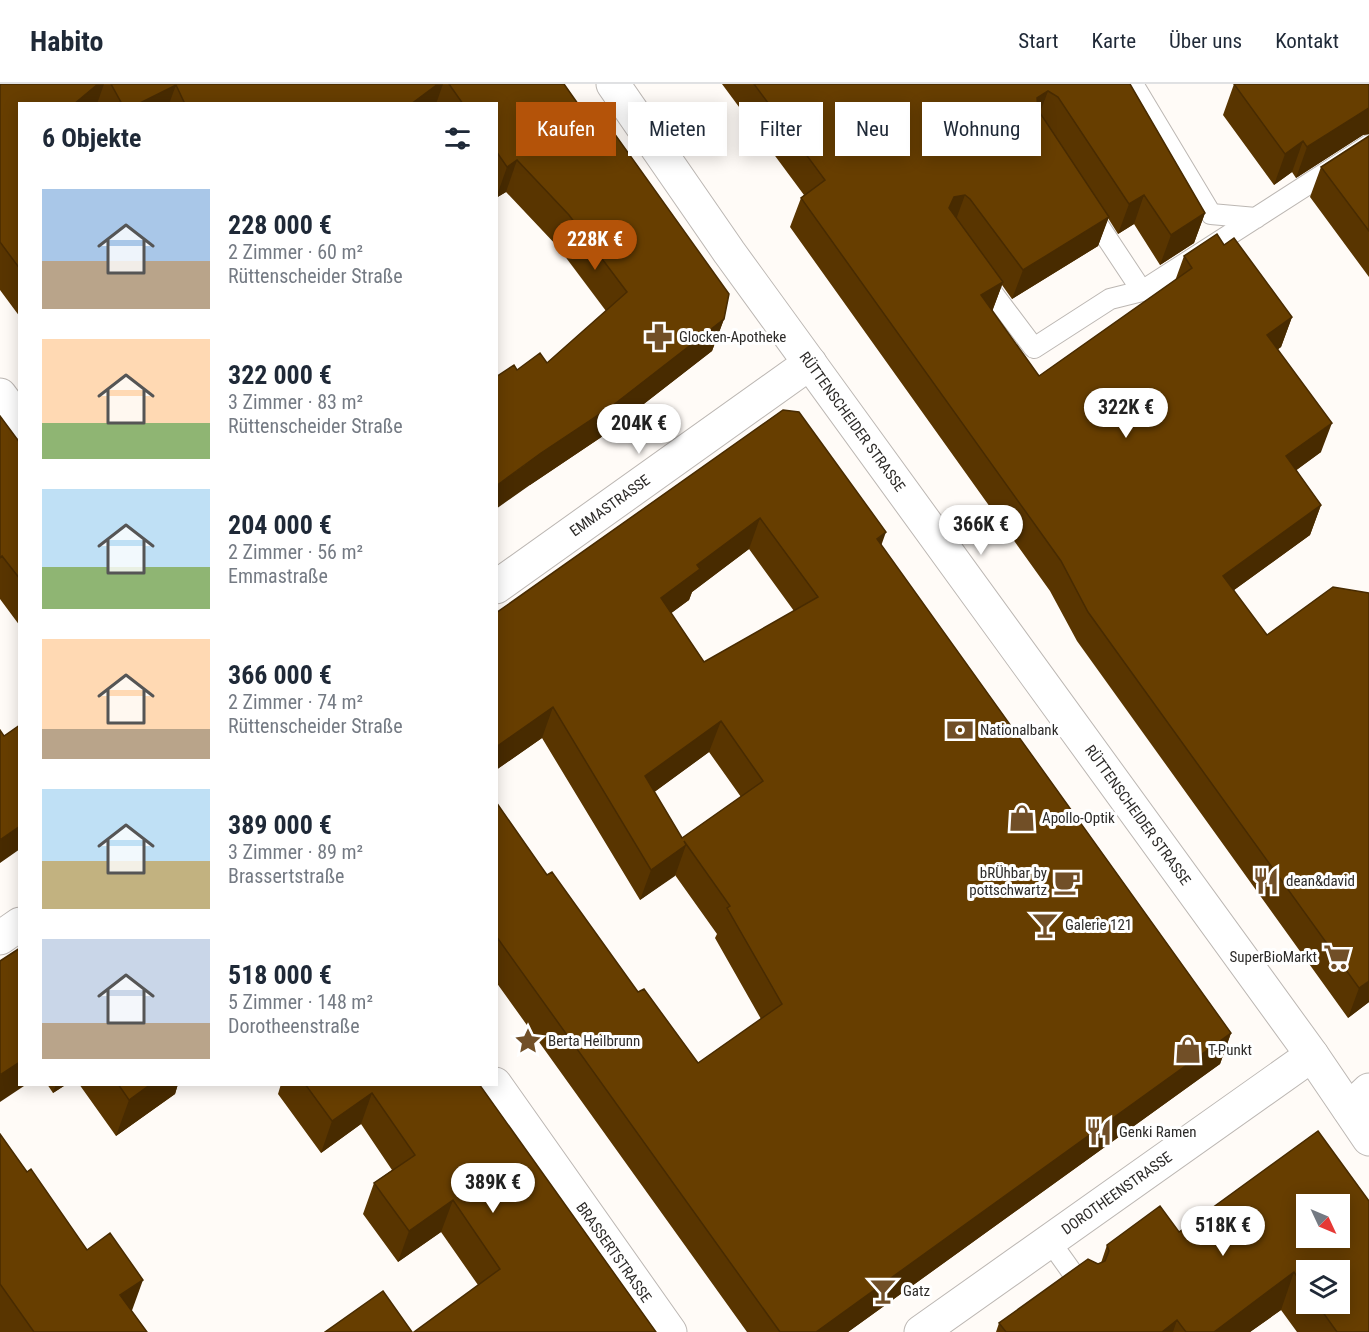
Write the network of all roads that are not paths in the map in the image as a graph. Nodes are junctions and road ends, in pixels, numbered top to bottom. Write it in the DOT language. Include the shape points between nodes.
graph roads {
  1 [pos="613,84"];
  2 [pos="1133,84"];
  3 [pos="1369,145"];
  4 [pos="1076,192"];
  5 [pos="1256,218"];
  6 [pos="971,264"];
  7 [pos="1142,291"];
  8 [pos="810,363"];
  9 [pos="0,395"];
  10 [pos="18,419"];
  11 [pos="498,586"];
  12 [pos="18,925"];
  13 [pos="0,938"];
  14 [pos="1312,1054"];
  15 [pos="496,1086"];
  16 [pos="1359,1099"];
  17 [pos="1369,1139"];
  18 [pos="1049,1240"];
  19 [pos="1084,1289"];
  20 [pos="670,1332"];
  21 [pos="921,1332"];
  1 -- 8 [label="street, RÜTTENSCHEIDER STRASSE"];
  2 -- 5 [label="lane" via="1211,214"];
  3 -- 5 [label="lane"];
  4 -- 7 [label="lane"];
  5 -- 7 [label="lane"];
  6 -- 7 [label="lane" via="1034,348 1110,299"];
  8 -- 11 [label="street, EMMASTRASSE"];
  8 -- 14 [label="street, RÜTTENSCHEIDER STRASSE"];
  9 -- 10 [label="street"];
  12 -- 13 [label="street"];
  14 -- 16 [label="street, RÜTTENSCHEIDER STRASSE"];
  14 -- 18 [label="street, DOROTHEENSTRASSE"];
  15 -- 20 [label="street, BRASSERTSTRASSE"];
  16 -- 17 [label="street, RÜTTENSCHEIDER STRASSE"];
  18 -- 19 [label="lane"];
  18 -- 21 [label="street, DOROTHEENSTRASSE"];
}
